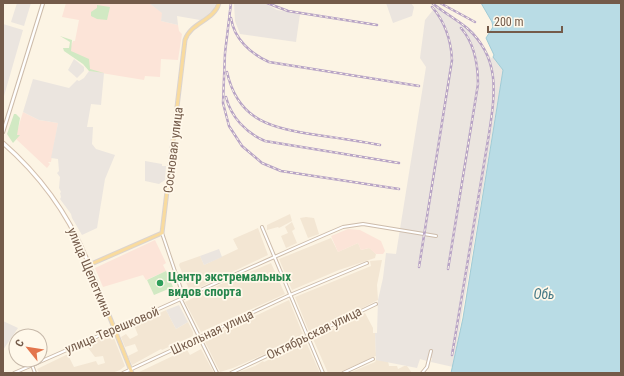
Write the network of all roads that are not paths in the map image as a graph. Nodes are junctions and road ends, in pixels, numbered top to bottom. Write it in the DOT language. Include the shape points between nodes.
graph roads {
  1 [pos="43,3"];
  2 [pos="219,3"];
  3 [pos="4,127"];
  4 [pos="3,132"];
  5 [pos="3,143"];
  6 [pos="262,227"];
  7 [pos="162,233"];
  8 [pos="436,236"];
  9 [pos="274,257"];
  10 [pos="367,263"];
  11 [pos="89,265"];
  12 [pos="290,295"];
  13 [pos="184,298"];
  14 [pos="181,300"];
  15 [pos="376,304"];
  16 [pos="114,330"];
  17 [pos="308,337"];
  18 [pos="199,338"];
  19 [pos="431,351"];
  20 [pos="48,358"];
  21 [pos="373,359"];
  22 [pos="25,368"];
  23 [pos="131,371"];
  24 [pos="14,373"];
  25 [pos="123,373"];
  26 [pos="217,373"];
  27 [pos="231,373"];
  28 [pos="323,373"];
  29 [pos="343,373"];
  30 [pos="422,373"];
  1 -- 3 [label="street"];
  2 -- 7 [label="main road, Сосновая улица" via="213,15 193,28 185,40"];
  3 -- 4 [label="street"];
  5 -- 11 [label="main road, улица Щепеткина" via="29,166 52,194 80,242"];
  6 -- 9 [label="street"];
  7 -- 11 [label="main road"];
  7 -- 13 [label="street"];
  8 -- 9 [label="street, улица Терешковой" via="368,224 352,225"];
  9 -- 12 [label="street"];
  9 -- 13 [label="street, улица Терешковой"];
  10 -- 12 [label="street, Школьная улица"];
  11 -- 16 [label="main road, улица Щепеткина"];
  12 -- 17 [label="street"];
  12 -- 18 [label="street, Школьная улица"];
  13 -- 14 [label="street, улица Терешковой"];
  14 -- 16 [label="street, улица Терешковой"];
  14 -- 18 [label="street"];
  15 -- 17 [label="street, Октябрьская улица"];
  16 -- 20 [label="street, улица Терешковой"];
  16 -- 23 [label="main road, улица Щепеткина"];
  17 -- 27 [label="street, Октябрьская улица"];
  17 -- 28 [label="street"];
  18 -- 23 [label="street, Школьная улица"];
  18 -- 26 [label="street"];
  19 -- 30 [label="street" via="427,367"];
  21 -- 29 [label="street"];
  22 -- 24 [label="street, улица Терешковой"];
  23 -- 25 [label="street, Школьная улица"];
}
